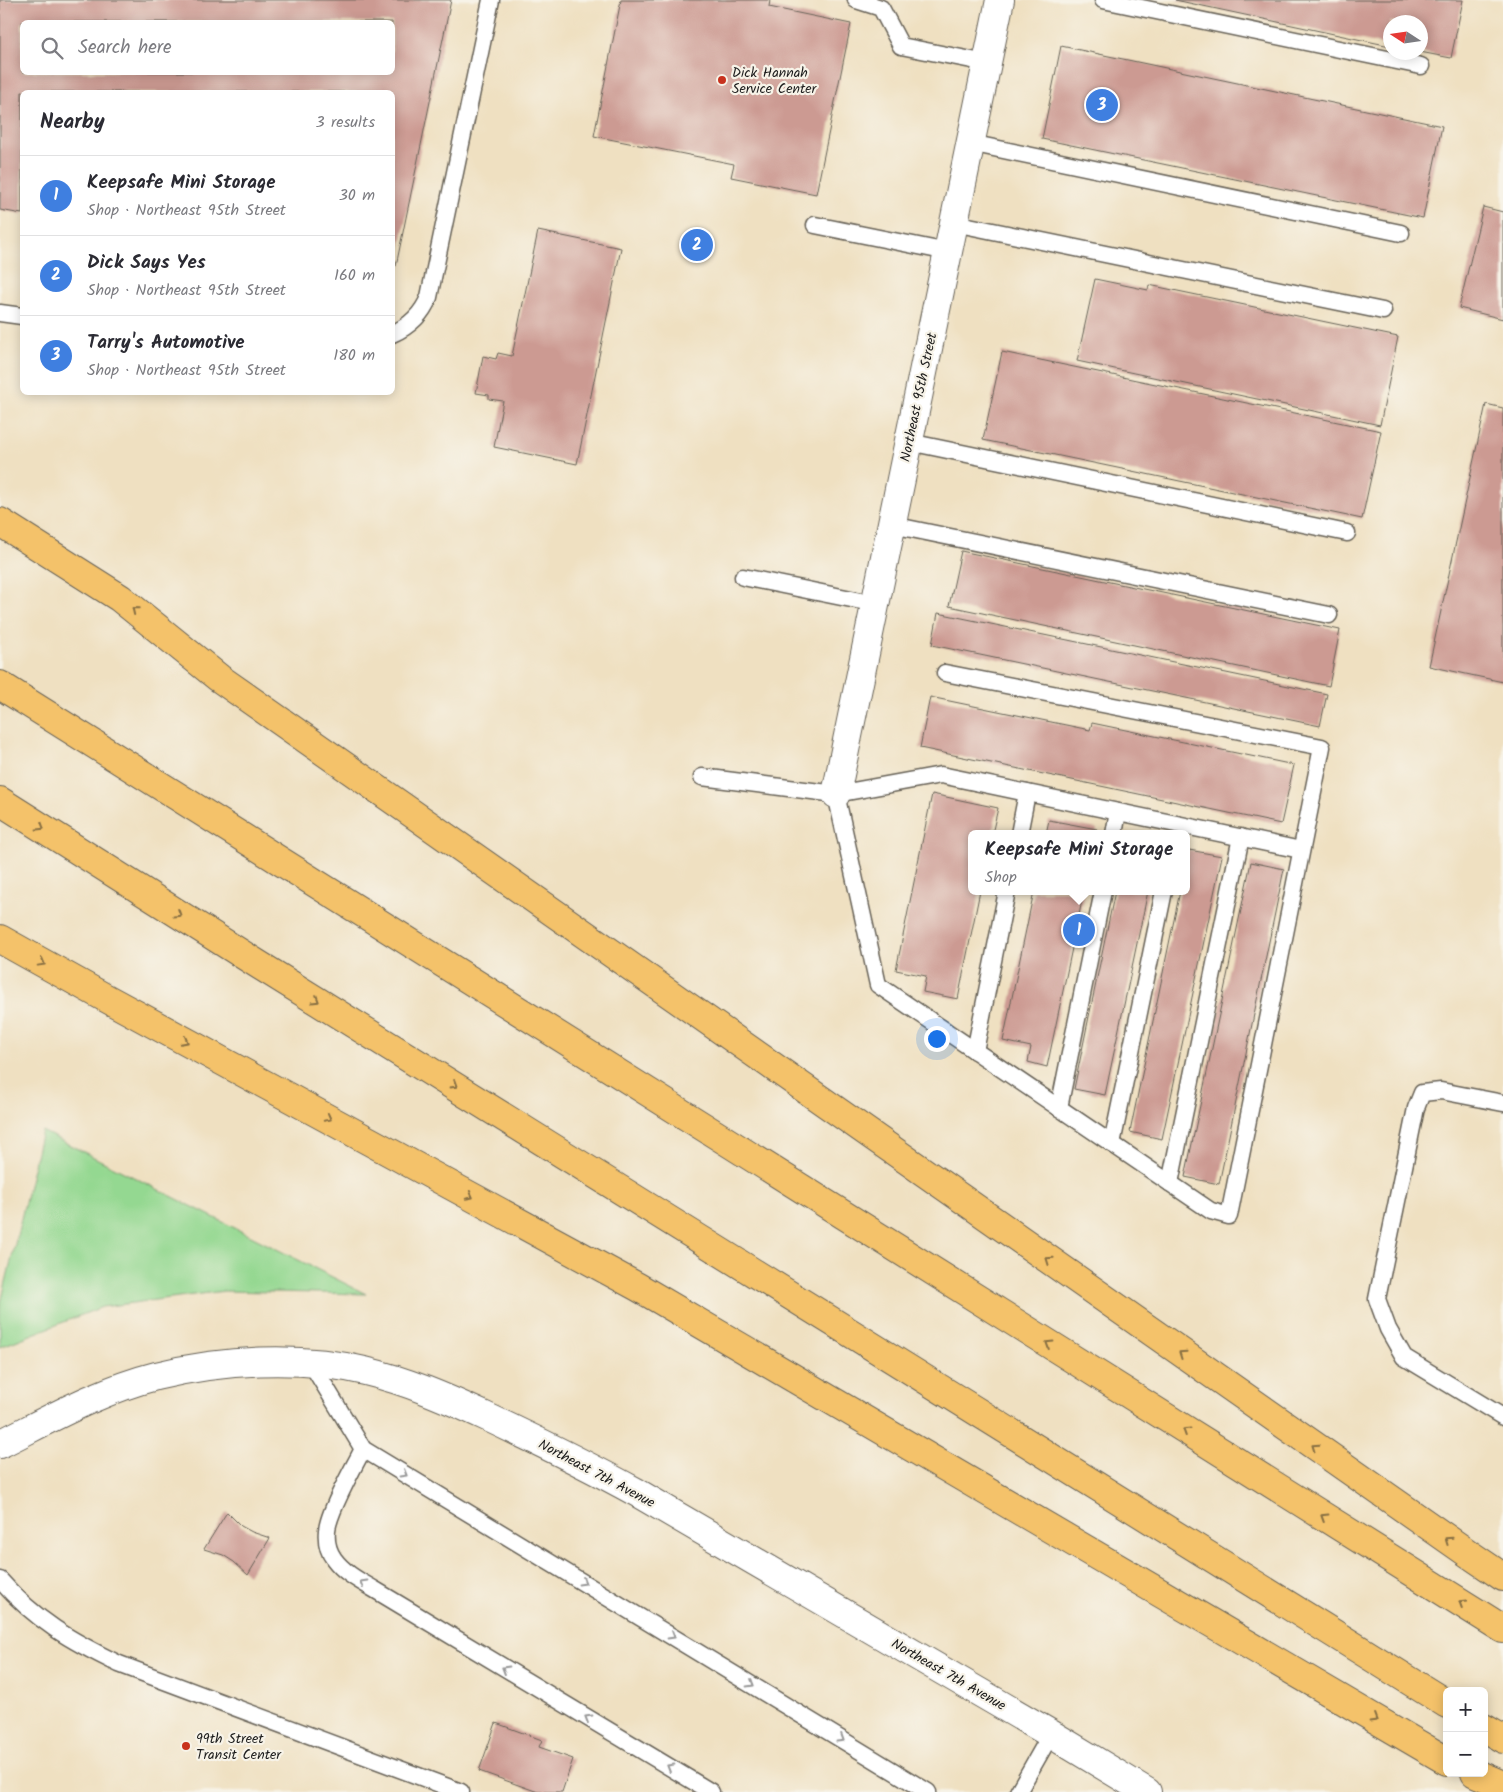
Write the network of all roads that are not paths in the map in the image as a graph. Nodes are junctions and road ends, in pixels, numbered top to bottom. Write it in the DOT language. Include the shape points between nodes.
graph roads {
  1 [pos="491,0"];
  2 [pos="856,0"];
  3 [pos="1000,0"];
  4 [pos="1103,0"];
  5 [pos="987,63"];
  6 [pos="1421,66"];
  7 [pos="970,144"];
  8 [pos="954,223"];
  9 [pos="816,225"];
  10 [pos="1401,232"];
  11 [pos="948,252"];
  12 [pos="1383,312"];
  13 [pos="0,313"];
  14 [pos="20,316"];
  15 [pos="395,332"];
  16 [pos="909,442"];
  17 [pos="0,522"];
  18 [pos="892,525"];
  19 [pos="1348,533"];
  20 [pos="743,577"];
  21 [pos="876,604"];
  22 [pos="1329,616"];
  23 [pos="945,673"];
  24 [pos="0,685"];
  25 [pos="702,777"];
  26 [pos="1027,793"];
  27 [pos="836,794"];
  28 [pos="0,801"];
  29 [pos="1118,812"];
  30 [pos="1177,829"];
  31 [pos="1020,830"];
  32 [pos="1115,830"];
  33 [pos="1190,831"];
  34 [pos="1241,838"];
  35 [pos="1302,850"];
  36 [pos="1006,895"];
  37 [pos="1102,895"];
  38 [pos="1163,895"];
  39 [pos="0,939"];
  40 [pos="975,1051"];
  41 [pos="1503,1104"];
  42 [pos="1059,1108"];
  43 [pos="1112,1144"];
  44 [pos="1170,1183"];
  45 [pos="311,1363"];
  46 [pos="1503,1417"];
  47 [pos="0,1444"];
  48 [pos="363,1449"];
  49 [pos="1503,1577"];
  50 [pos="0,1580"];
  51 [pos="1503,1629"];
  52 [pos="1443,1702"];
  53 [pos="1488,1731"];
  54 [pos="1051,1734"];
  55 [pos="1503,1740"];
  56 [pos="1443,1759"];
  57 [pos="1484,1777"];
  58 [pos="1503,1785"];
  59 [pos="461,1792"];
  60 [pos="711,1792"];
  61 [pos="928,1792"];
  62 [pos="1018,1792"];
  63 [pos="1147,1792"];
  1 -- 15 [label="lane" via="429,297 416,319"];
  2 -- 5 [label="lane" via="881,8 901,46"];
  3 -- 5 [label="street, Northeast 95th Street"];
  4 -- 6 [label="lane"];
  5 -- 7 [label="street, Northeast 95th Street"];
  7 -- 8 [label="street, Northeast 95th Street"];
  7 -- 10 [label="lane"];
  8 -- 11 [label="street, Northeast 95th Street"];
  8 -- 12 [label="lane"];
  9 -- 11 [label="lane"];
  11 -- 16 [label="street, Northeast 95th Street"];
  13 -- 14 [label="lane"];
  16 -- 18 [label="street, Northeast 95th Street"];
  16 -- 19 [label="lane"];
  49 -- 17 [label="highway, one-way" via="226,684 120,598"];
  18 -- 21 [label="street, Northeast 95th Street"];
  18 -- 22 [label="lane"];
  20 -- 21 [label="lane"];
  21 -- 27 [label="street, Northeast 95th Street"];
  23 -- 35 [label="lane" via="1322,748"];
  51 -- 24 [label="highway, one-way"];
  25 -- 27 [label="lane"];
  26 -- 27 [label="lane" via="941,775"];
  26 -- 29 [label="lane"];
  26 -- 31 [label="lane"];
  27 -- 40 [label="lane" via="878,985"];
  28 -- 52 [label="highway, one-way"];
  29 -- 30 [label="lane"];
  29 -- 32 [label="lane"];
  33 -- 34 [label="lane"];
  34 -- 35 [label="lane"];
  34 -- 44 [label="lane"];
  35 -- 44 [label="lane" via="1229,1216 1210,1211"];
  36 -- 40 [label="lane"];
  37 -- 42 [label="lane"];
  38 -- 43 [label="lane"];
  39 -- 56 [label="highway, one-way" via="638,1287"];
  40 -- 42 [label="lane"];
  41 -- 46 [label="lane" via="1441,1091 1422,1093 1416,1108 1378,1299 1388,1329 1404,1358"];
  42 -- 43 [label="lane"];
  43 -- 44 [label="lane"];
  45 -- 47 [label="street, Northeast 7th Avenue" via="263,1361 156,1376 76,1406"];
  45 -- 48 [label="lane"];
  45 -- 54 [label="street, Northeast 7th Avenue" via="364,1371 406,1383 452,1401 576,1460"];
  60 -- 48 [label="lane, one-way" via="343,1569 327,1544 327,1528"];
  48 -- 61 [label="lane, one-way"];
  50 -- 59 [label="lane" via="46,1624 119,1664"];
  53 -- 55 [label="highway"];
  54 -- 62 [label="lane"];
  54 -- 63 [label="street, Northeast 7th Avenue"];
  57 -- 58 [label="highway"];
}
